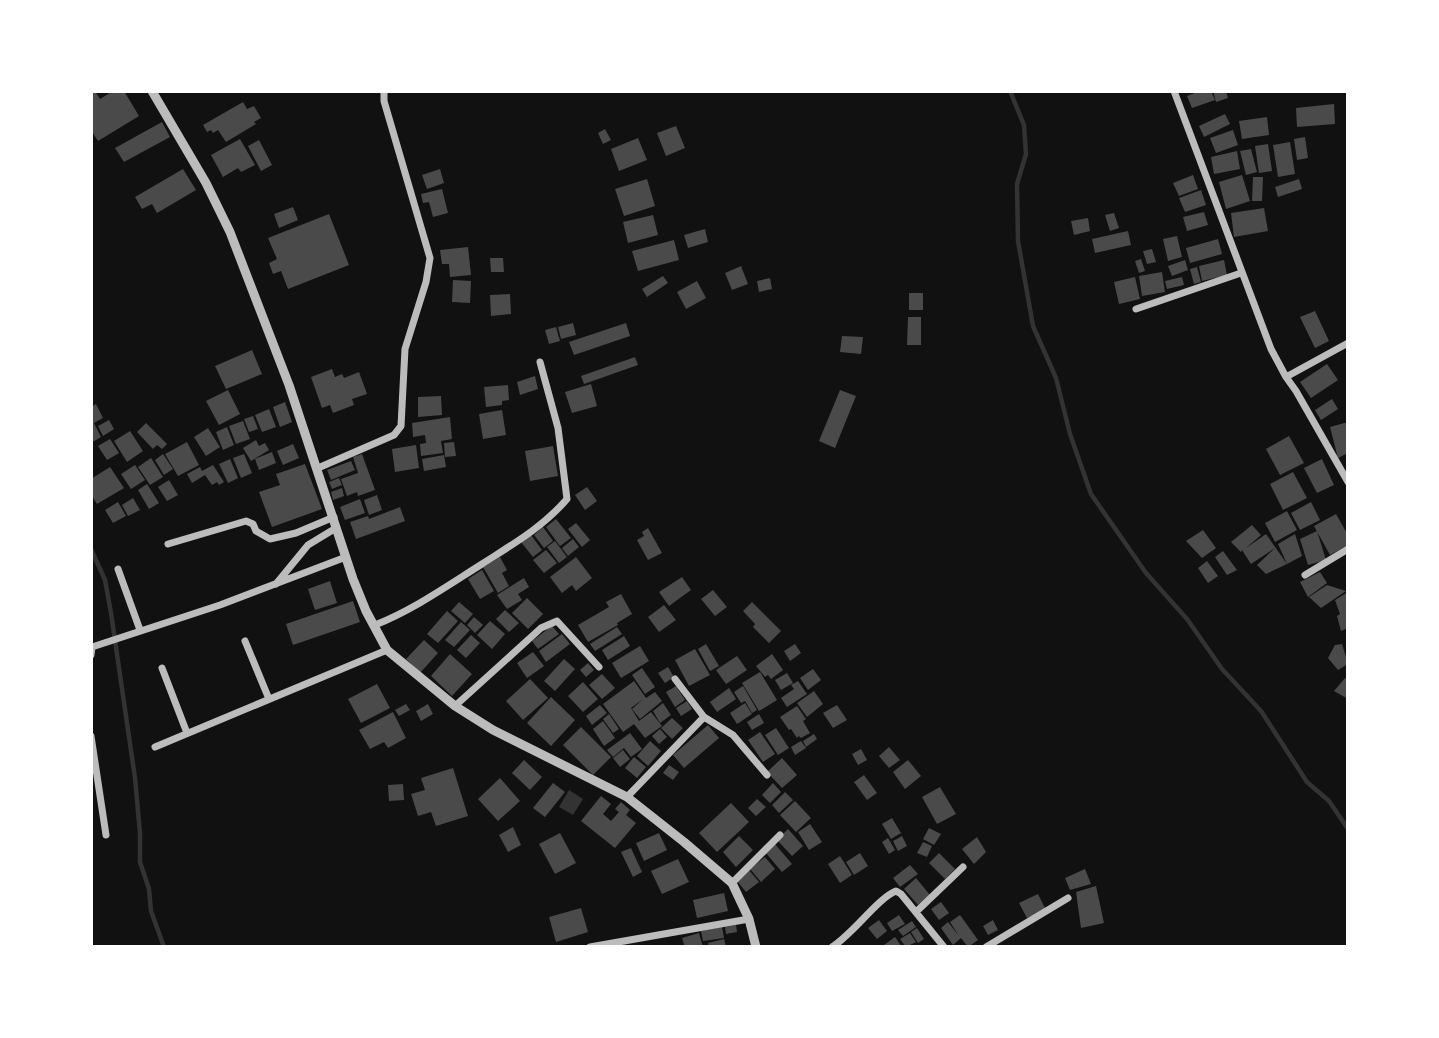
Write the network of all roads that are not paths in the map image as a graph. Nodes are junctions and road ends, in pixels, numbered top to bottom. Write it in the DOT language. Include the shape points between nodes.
graph roads {
  1 [pos="152,91"];
  2 [pos="384,91"];
  3 [pos="1174,91"];
  4 [pos="1241,273"];
  5 [pos="1136,309"];
  6 [pos="1348,343"];
  7 [pos="540,362"];
  8 [pos="1286,377"];
  9 [pos="318,468"];
  10 [pos="1348,482"];
  11 [pos="334,517"];
  12 [pos="336,528"];
  13 [pos="168,544"];
  14 [pos="1348,549"];
  15 [pos="346,558"];
  16 [pos="118,569"];
  17 [pos="1305,575"];
  18 [pos="275,585"];
  19 [pos="374,625"];
  20 [pos="140,630"];
  21 [pos="245,641"];
  22 [pos="91,648"];
  23 [pos="387,650"];
  24 [pos="599,667"];
  25 [pos="162,668"];
  26 [pos="675,679"];
  27 [pos="269,699"];
  28 [pos="455,706"];
  29 [pos="704,717"];
  30 [pos="187,733"];
  31 [pos="91,736"];
  32 [pos="155,747"];
  33 [pos="93,762"];
  34 [pos="767,775"];
  35 [pos="627,797"];
  36 [pos="106,835"];
  37 [pos="780,835"];
  38 [pos="963,867"];
  39 [pos="732,883"];
  40 [pos="1068,898"];
  41 [pos="916,912"];
  42 [pos="749,919"];
  43 [pos="602,945"];
  44 [pos="590,947"];
  45 [pos="756,947"];
  46 [pos="832,947"];
  47 [pos="944,947"];
  48 [pos="986,947"];
  1 -- 9 [label="street" via="230,232"];
  2 -- 9 [label="street" via="430,258 405,349 401,426 394,435"];
  3 -- 4 [label="street"];
  4 -- 5 [label="street"];
  4 -- 8 [label="street"];
  6 -- 8 [label="street"];
  7 -- 19 [label="street" via="558,428 567,499 551,518 517,541 399,615"];
  8 -- 10 [label="street"];
  9 -- 11 [label="street"];
  11 -- 12 [label="street"];
  11 -- 13 [label="street" via="270,539 248,521"];
  12 -- 15 [label="street"];
  12 -- 18 [label="street" via="308,545"];
  14 -- 17 [label="street"];
  15 -- 18 [label="street"];
  15 -- 19 [label="street"];
  16 -- 20 [label="street"];
  18 -- 20 [label="street"];
  19 -- 23 [label="street"];
  20 -- 22 [label="street"];
  21 -- 27 [label="street"];
  23 -- 27 [label="street"];
  23 -- 28 [label="street"];
  24 -- 28 [label="street" via="558,621 541,628"];
  25 -- 30 [label="street"];
  26 -- 29 [label="street"];
  27 -- 30 [label="street"];
  28 -- 35 [label="street"];
  29 -- 34 [label="street" via="733,735"];
  29 -- 35 [label="street"];
  30 -- 32 [label="street"];
  31 -- 33 [label="street"];
  33 -- 36 [label="street"];
  35 -- 39 [label="street"];
  37 -- 39 [label="street"];
  38 -- 41 [label="street"];
  39 -- 42 [label="street"];
  40 -- 48 [label="street"];
  41 -- 46 [label="street" via="901,894 892,892"];
  41 -- 47 [label="street"];
  42 -- 43 [label="street"];
  42 -- 45 [label="street"];
  43 -- 44 [label="street"];
}
